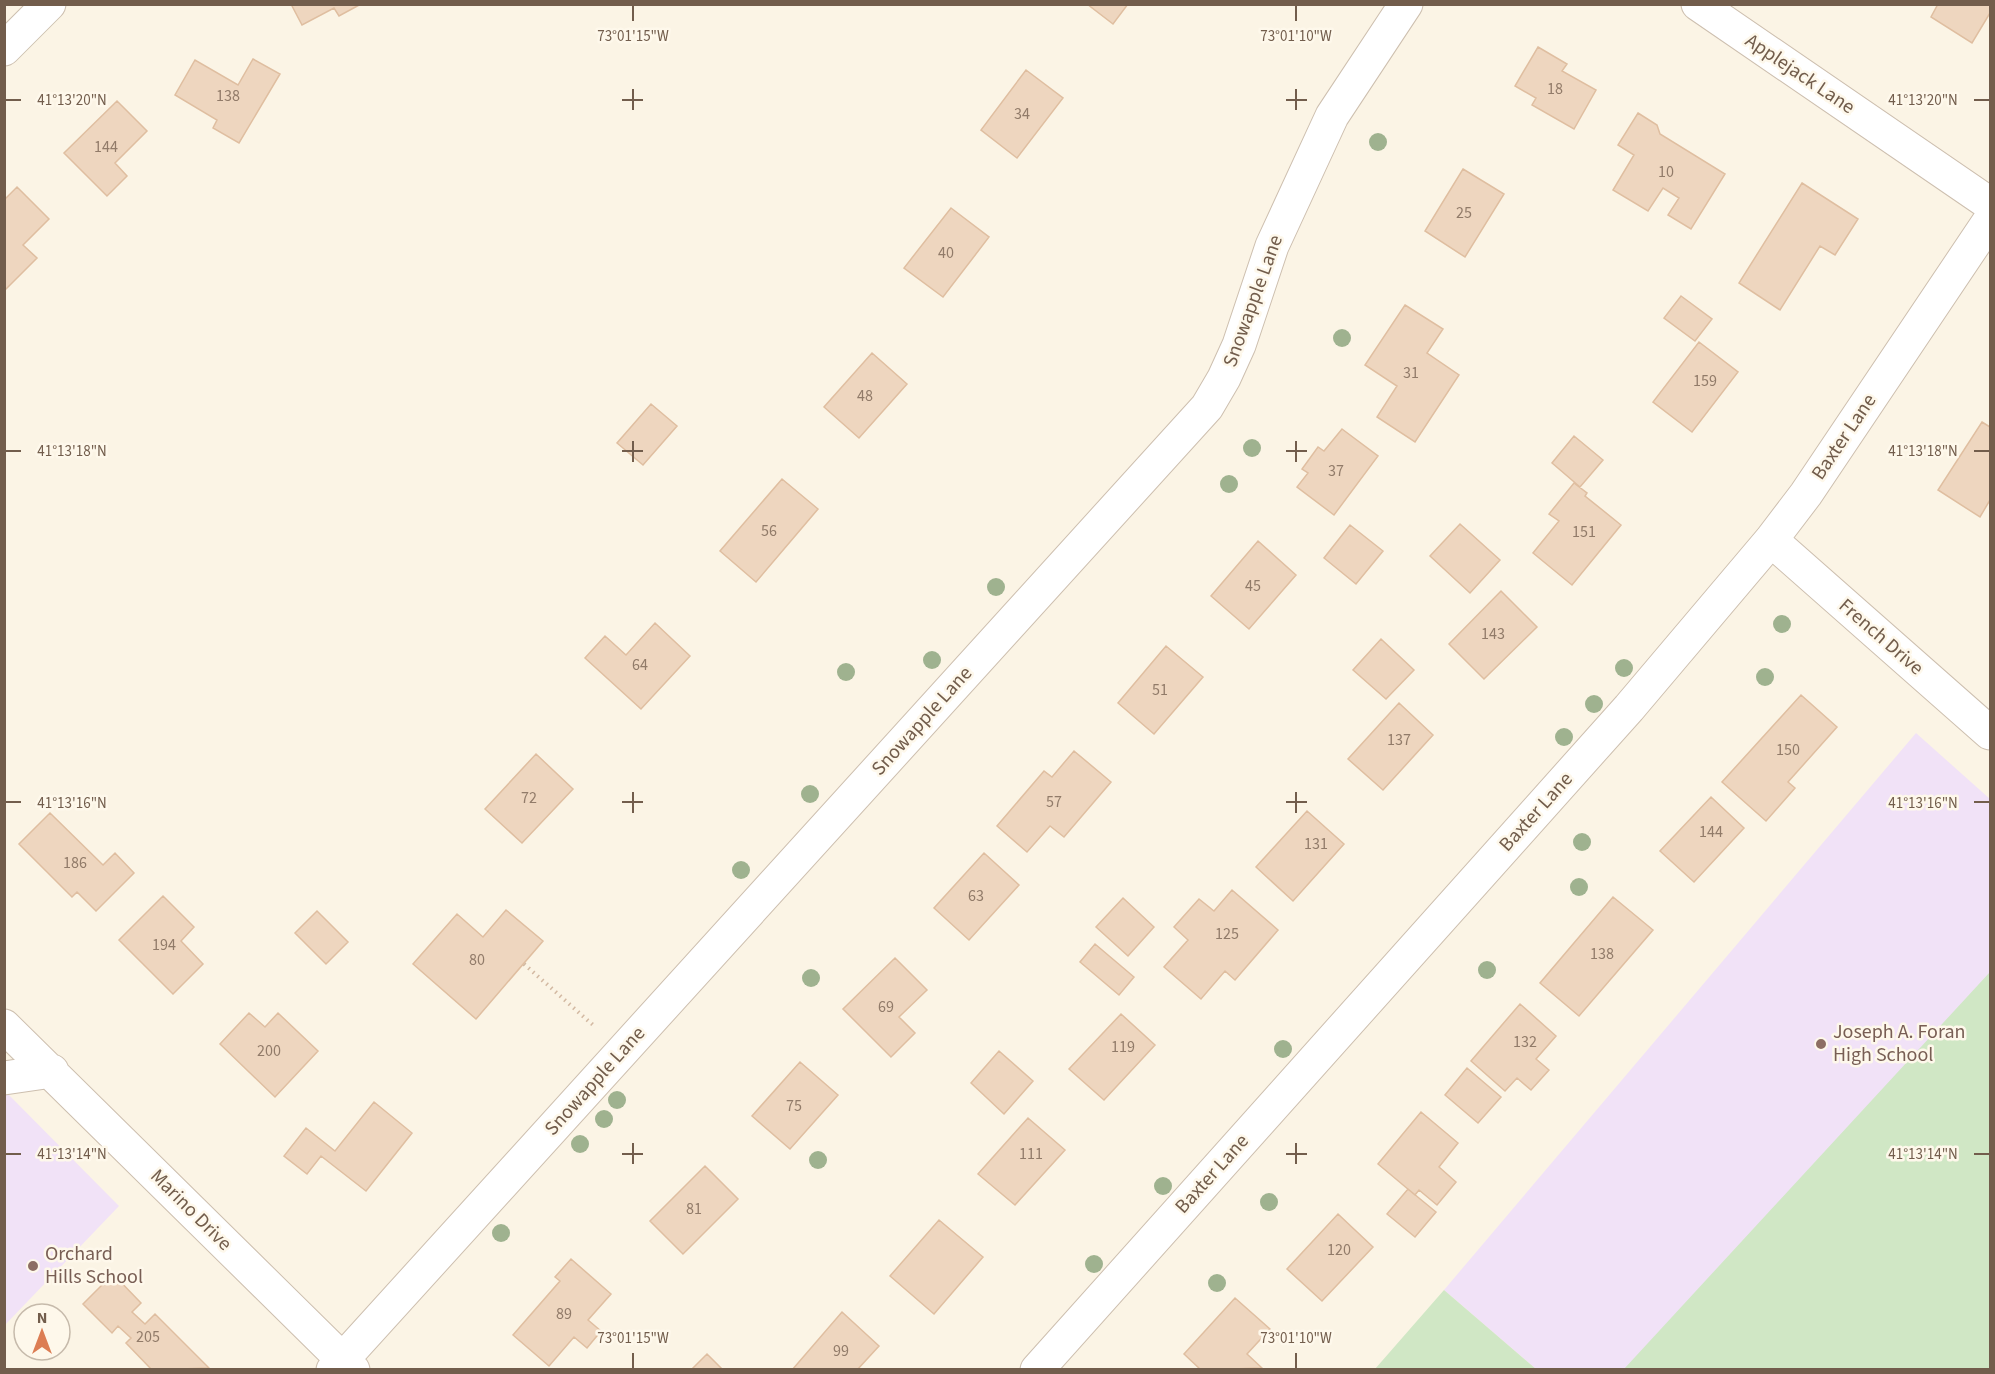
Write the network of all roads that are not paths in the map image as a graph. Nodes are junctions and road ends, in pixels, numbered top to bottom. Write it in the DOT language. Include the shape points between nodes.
graph roads {
  1 [pos="49,4"];
  2 [pos="1406,4"];
  3 [pos="1698,4"];
  4 [pos="4,49"];
  5 [pos="1990,204"];
  6 [pos="1990,219"];
  7 [pos="1771,540"];
  8 [pos="1990,734"];
  9 [pos="4,1026"];
  10 [pos="52,1071"];
  11 [pos="4,1078"];
  12 [pos="343,1366"];
  13 [pos="1037,1370"];
  1 -- 4 [label="street"];
  2 -- 12 [label="street, Snowapple Lane" via="1332,116 1272,246 1239,345 1206,406"];
  3 -- 5 [label="street, Applejack Lane"];
  6 -- 7 [label="street, Baxter Lane"];
  7 -- 8 [label="street, French Drive"];
  7 -- 13 [label="street, Baxter Lane" via="1629,708"];
  9 -- 10 [label="street, Marino Drive"];
  10 -- 11 [label="street"];
  10 -- 12 [label="street, Marino Drive"];
}
